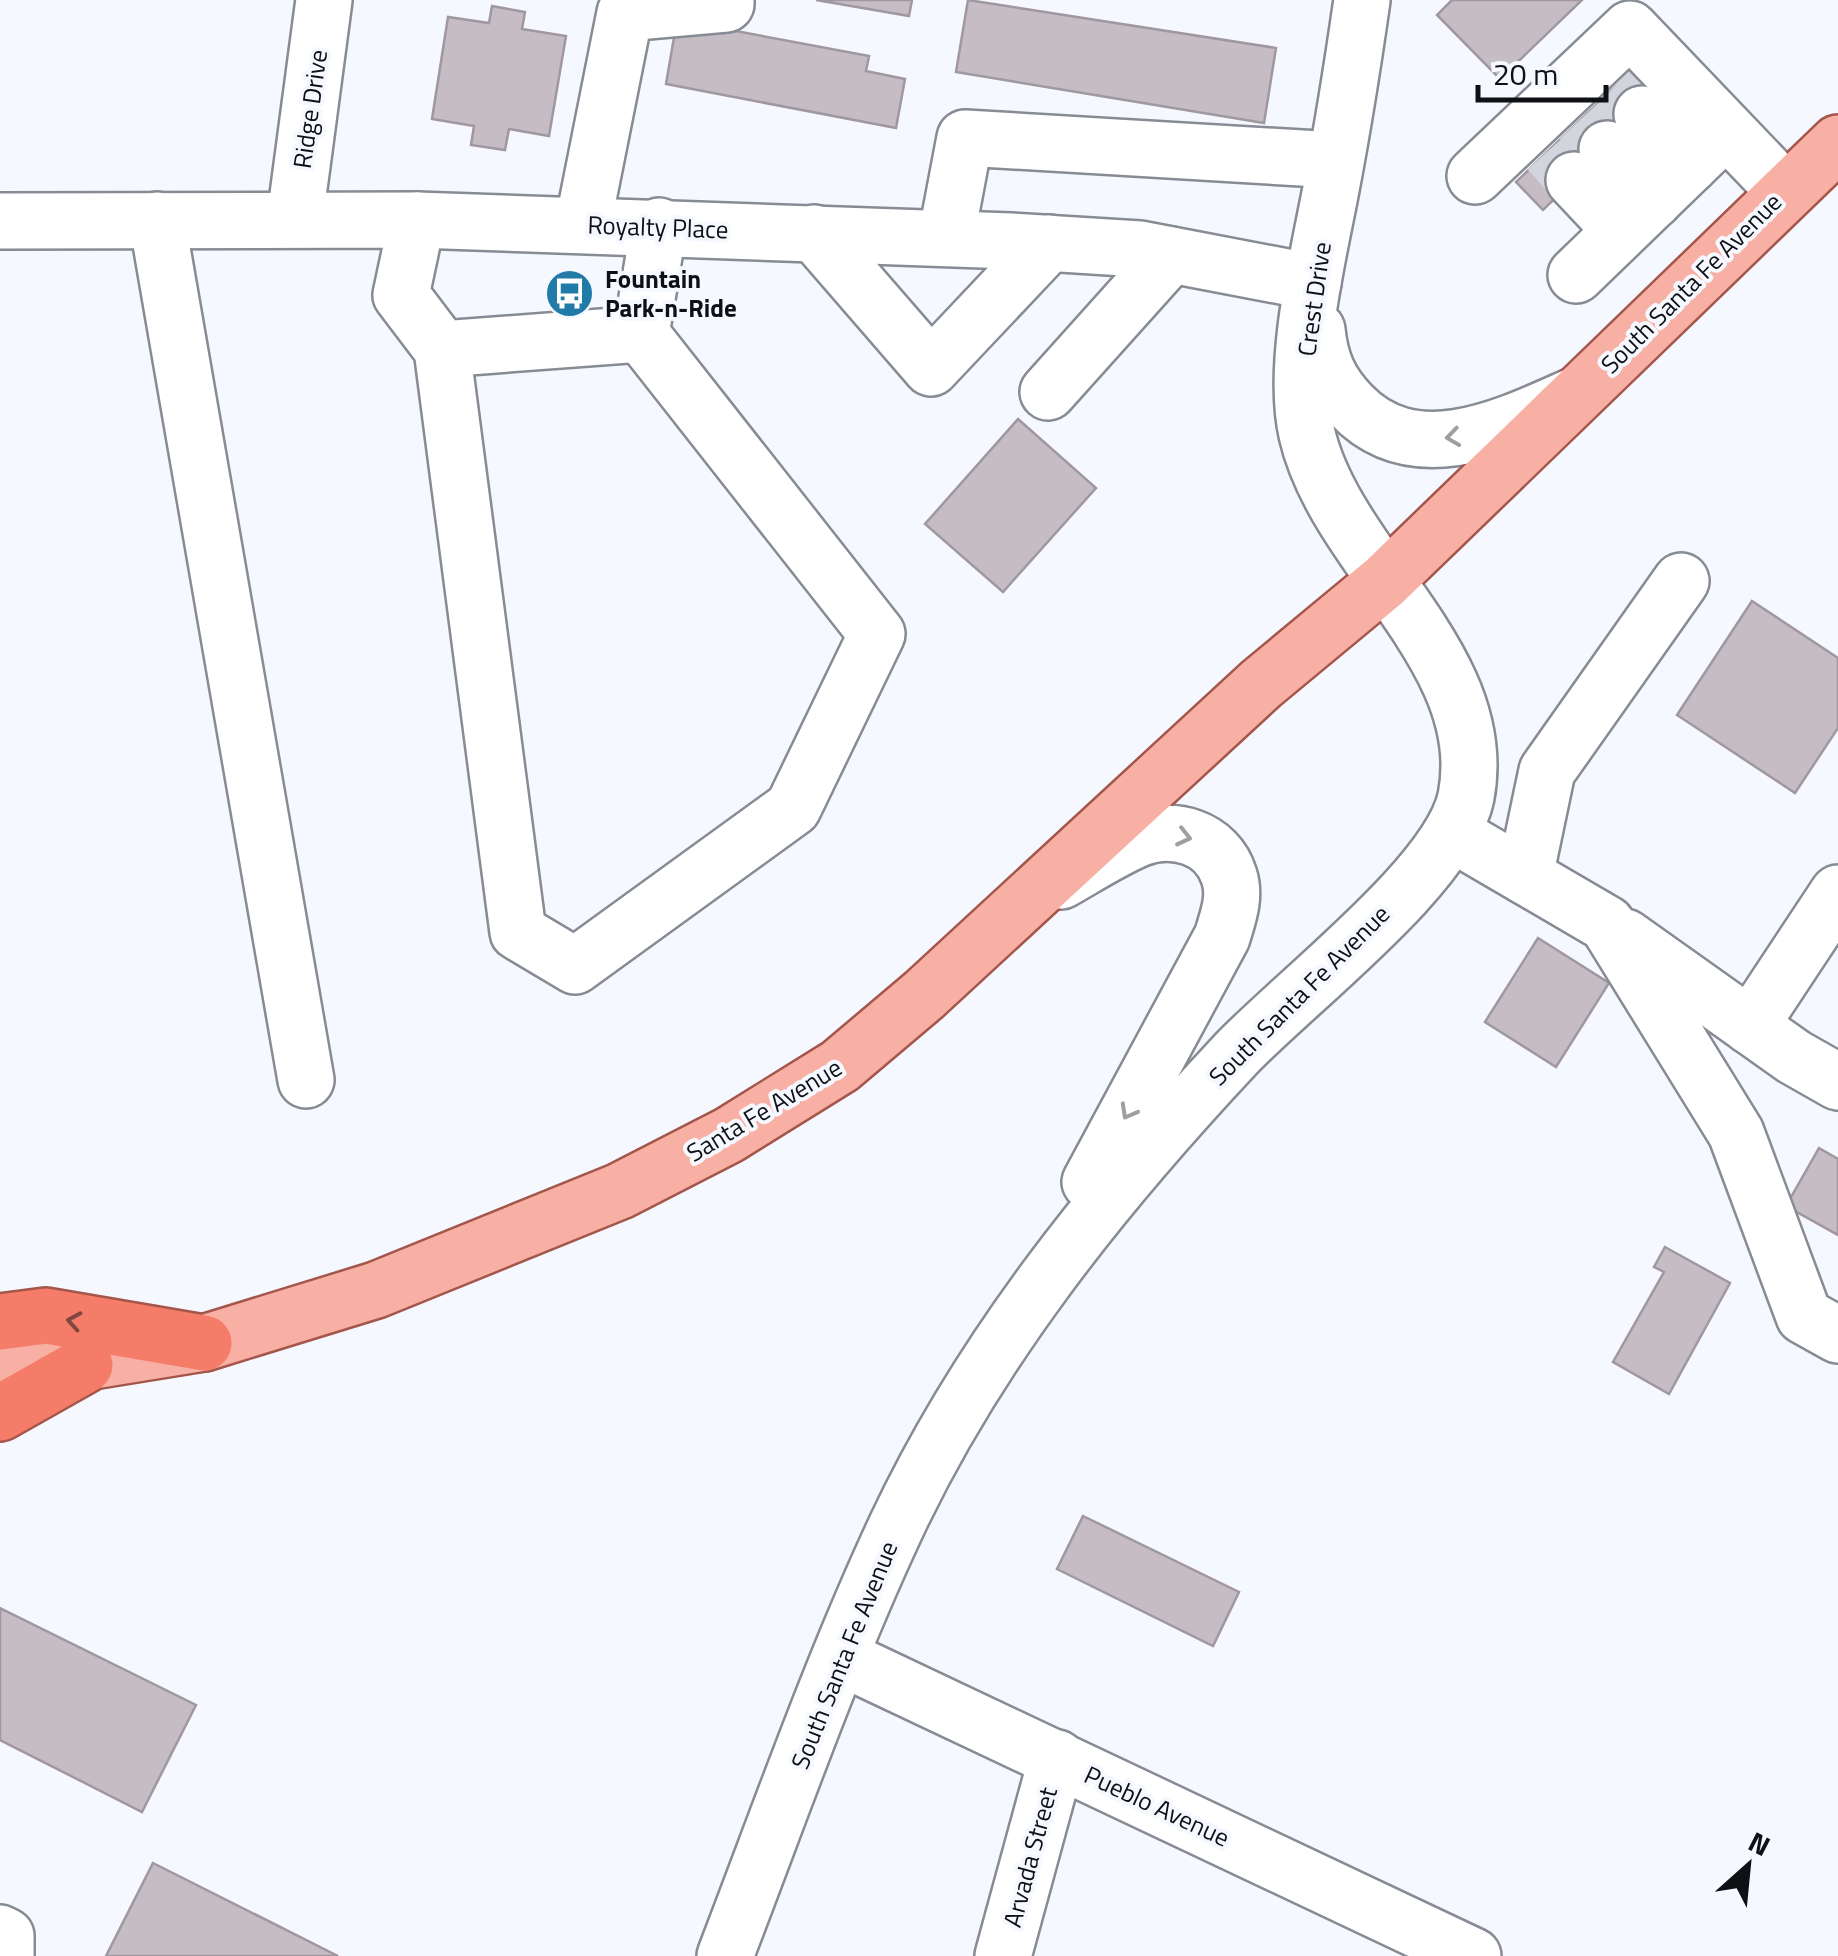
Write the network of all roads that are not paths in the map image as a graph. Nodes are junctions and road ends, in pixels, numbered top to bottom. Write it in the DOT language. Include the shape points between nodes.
graph roads {
  1 [pos="324,0"];
  2 [pos="726,0"];
  3 [pos="1362,0"];
  4 [pos="1582,121"];
  5 [pos="1838,143"];
  6 [pos="1336,160"];
  7 [pos="1476,176"];
  8 [pos="1673,181"];
  9 [pos="1784,190"];
  10 [pos="295,218"];
  11 [pos="157,220"];
  12 [pos="417,220"];
  13 [pos="0,221"];
  14 [pos="583,224"];
  15 [pos="659,226"];
  16 [pos="814,233"];
  17 [pos="946,238"];
  18 [pos="1049,243"];
  19 [pos="1171,255"];
  20 [pos="1576,275"];
  21 [pos="1313,282"];
  22 [pos="641,334"];
  23 [pos="442,350"];
  24 [pos="1048,392"];
  25 [pos="1578,394"];
  26 [pos="1681,581"];
  27 [pos="1384,582"];
  28 [pos="1454,834"];
  29 [pos="1525,876"];
  30 [pos="1838,893"];
  31 [pos="1032,896"];
  32 [pos="1606,924"];
  33 [pos="1750,1026"];
  34 [pos="306,1080"];
  35 [pos="1838,1082"];
  36 [pos="1020,1316"];
  37 [pos="0,1322"];
  38 [pos="1838,1335"];
  39 [pos="204,1343"];
  40 [pos="85,1366"];
  41 [pos="0,1376"];
  42 [pos="0,1413"];
  43 [pos="840,1657"];
  44 [pos="1056,1758"];
  45 [pos="0,1933"];
  46 [pos="6,1956"];
  47 [pos="725,1956"];
  48 [pos="1003,1956"];
  49 [pos="1473,1956"];
  1 -- 10 [label="street, Ridge Drive"];
  2 -- 14 [label="street" via="624,13"];
  3 -- 6 [label="street, Crest Drive"];
  4 -- 7 [label="street"];
  4 -- 8 [label="street"];
  4 -- 8 [label="street"];
  4 -- 8 [label="street" via="1630,29"];
  5 -- 9 [label="main road, South Santa Fe Avenue"];
  6 -- 17 [label="street" via="965,138"];
  6 -- 21 [label="street, Crest Drive"];
  8 -- 9 [label="street"];
  8 -- 20 [label="street"];
  9 -- 25 [label="main road, South Santa Fe Avenue"];
  10 -- 11 [label="street, Royalty Place"];
  10 -- 12 [label="street, Royalty Place"];
  11 -- 13 [label="street, Royalty Place"];
  11 -- 34 [label="street"];
  12 -- 14 [label="street, Royalty Place"];
  12 -- 23 [label="street" via="401,295"];
  14 -- 15 [label="street, Royalty Place"];
  15 -- 16 [label="street, Royalty Place"];
  15 -- 22 [label="street"];
  16 -- 17 [label="street, Royalty Place"];
  16 -- 18 [label="street" via="931,368"];
  17 -- 18 [label="street, Royalty Place"];
  18 -- 19 [label="street, Royalty Place"];
  19 -- 21 [label="street, Royalty Place"];
  19 -- 24 [label="street"];
  25 -- 21 [label="street, one-way" via="1462,438 1424,441 1392,434 1364,419 1320,360"];
  21 -- 27 [label="street, Crest Drive" via="1304,376 1308,438"];
  22 -- 23 [label="street"];
  22 -- 23 [label="street" via="878,634 793,808 576,966 518,932"];
  25 -- 27 [label="main road, South Santa Fe Avenue"];
  26 -- 29 [label="street" via="1547,771"];
  27 -- 28 [label="street, South Santa Fe Avenue" via="1432,646 1461,708 1470,759"];
  27 -- 31 [label="main road, Santa Fe Avenue" via="1261,684"];
  28 -- 29 [label="street"];
  28 -- 36 [label="street, South Santa Fe Avenue" via="1424,872 1149,1147"];
  29 -- 32 [label="street"];
  30 -- 33 [label="street"];
  31 -- 36 [label="street, one-way" via="1140,838 1174,832 1198,839 1218,856 1230,876 1232,904 1199,984"];
  31 -- 39 [label="main road, Santa Fe Avenue" via="840,1066 730,1134 620,1191 376,1290"];
  32 -- 33 [label="street"];
  32 -- 38 [label="street" via="1736,1134 1804,1316"];
  33 -- 35 [label="street"];
  36 -- 43 [label="street, South Santa Fe Avenue" via="905,1510"];
  39 -- 37 [label="highway, one-way" via="46,1316"];
  39 -- 40 [label="main road, Santa Fe Avenue"];
  40 -- 41 [label="main road, Santa Fe Avenue"];
  40 -- 42 [label="highway"];
  43 -- 44 [label="street, Pueblo Avenue"];
  43 -- 47 [label="street, South Santa Fe Avenue"];
  44 -- 48 [label="street, Arvada Street"];
  44 -- 49 [label="street, Pueblo Avenue"];
  45 -- 46 [label="street" via="6,1936"];
}
